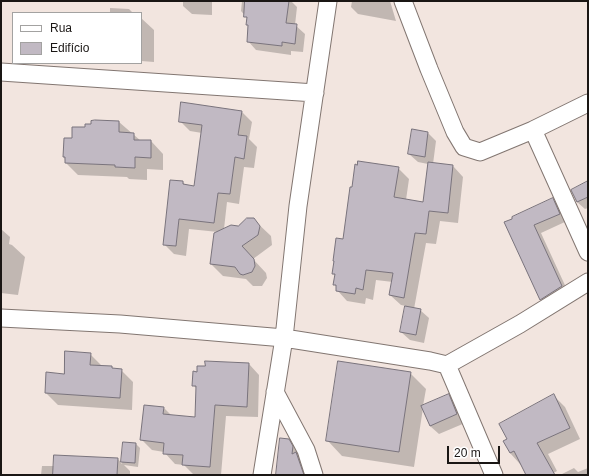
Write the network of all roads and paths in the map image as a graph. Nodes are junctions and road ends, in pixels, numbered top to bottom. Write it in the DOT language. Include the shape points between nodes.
graph roads {
  1 [pos="328,1"];
  2 [pos="403,1"];
  3 [pos="1,72"];
  4 [pos="315,93"];
  5 [pos="588,103"];
  6 [pos="533,130"];
  7 [pos="588,252"];
  8 [pos="588,282"];
  9 [pos="1,318"];
  10 [pos="284,338"];
  11 [pos="447,365"];
  12 [pos="275,392"];
  13 [pos="262,475"];
  14 [pos="314,475"];
  15 [pos="494,475"];
  1 -- 4 [label="street"];
  2 -- 6 [label="street" via="429,70 464,147 480,152"];
  3 -- 4 [label="street"];
  4 -- 10 [label="street" via="298,206"];
  5 -- 6 [label="street"];
  6 -- 7 [label="street"];
  8 -- 11 [label="street"];
  9 -- 10 [label="street" via="120,324"];
  10 -- 11 [label="street" via="430,360"];
  10 -- 12 [label="street"];
  11 -- 15 [label="street"];
  12 -- 13 [label="street"];
  12 -- 14 [label="street" via="306,450"];
}
